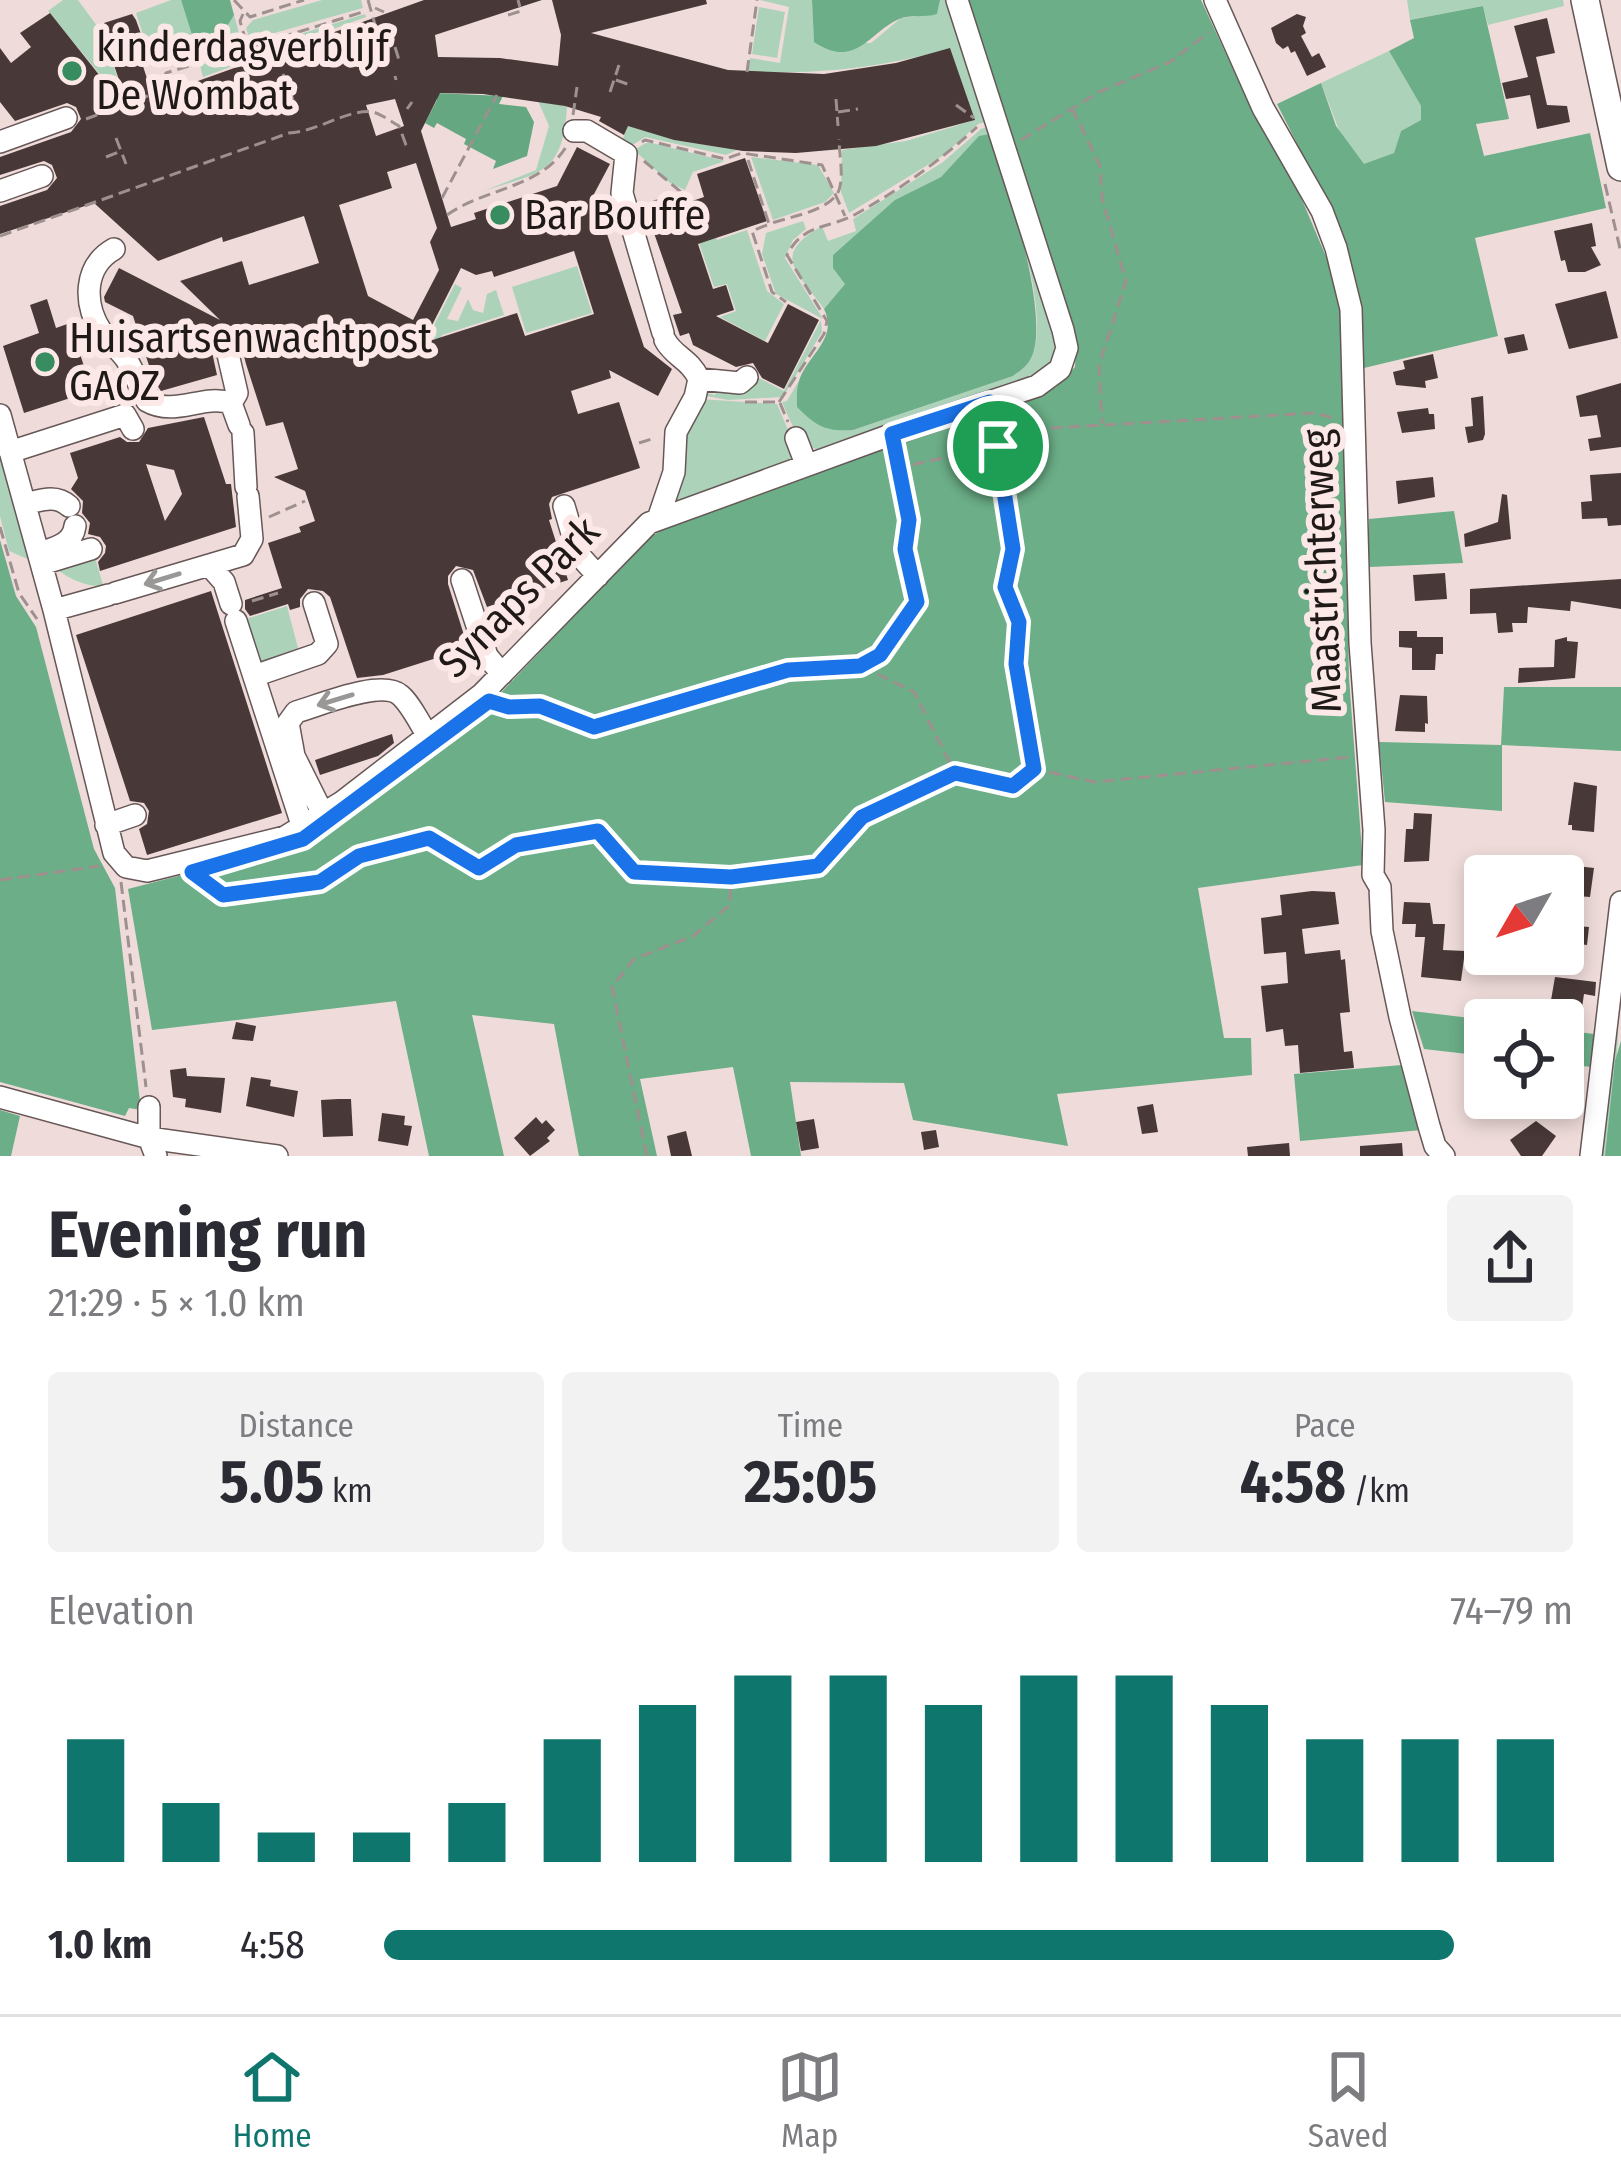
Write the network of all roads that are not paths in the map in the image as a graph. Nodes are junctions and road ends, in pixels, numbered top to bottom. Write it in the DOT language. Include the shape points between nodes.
graph roads {
  1 [pos="957,0"];
  2 [pos="1585,0"];
  3 [pos="1219,11"];
  4 [pos="69,121"];
  5 [pos="0,124"];
  6 [pos="574,130"];
  7 [pos="0,139"];
  8 [pos="1621,167"];
  9 [pos="42,176"];
  10 [pos="0,191"];
  11 [pos="114,249"];
  12 [pos="227,350"];
  13 [pos="747,377"];
  14 [pos="699,380"];
  15 [pos="0,416"];
  16 [pos="238,420"];
  17 [pos="133,429"];
  18 [pos="796,438"];
  19 [pos="10,452"];
  20 [pos="806,464"];
  21 [pos="25,504"];
  22 [pos="564,506"];
  23 [pos="658,519"];
  24 [pos="91,549"];
  25 [pos="40,558"];
  26 [pos="209,565"];
  27 [pos="459,571"];
  28 [pos="598,576"];
  29 [pos="314,603"];
  30 [pos="54,610"];
  31 [pos="502,674"];
  32 [pos="254,676"];
  33 [pos="428,736"];
  34 [pos="323,814"];
  35 [pos="134,815"];
  36 [pos="106,825"];
  37 [pos="303,828"];
  38 [pos="1621,902"];
  39 [pos="0,1097"];
  40 [pos="149,1107"];
  41 [pos="153,1147"];
  42 [pos="277,1156"];
  43 [pos="1444,1156"];
  44 [pos="1591,1156"];
  1 -- 20 [label="street, Synaps Park" via="1067,348 1060,369 1036,386"];
  2 -- 8 [label="main road"];
  3 -- 43 [label="street, Maastrichterweg" via="1322,211 1352,309 1373,874 1400,1017"];
  4 -- 7 [label="street"];
  5 -- 7 [label="street"];
  6 -- 14 [label="street" via="626,154 621,183 664,336"];
  9 -- 10 [label="street"];
  11 -- 16 [label="street" via="94,272 88,301 147,401 168,409 216,398"];
  12 -- 16 [label="street"];
  13 -- 14 [label="street"];
  14 -- 23 [label="street" via="676,432 674,472"];
  15 -- 19 [label="street"];
  16 -- 26 [label="street" via="250,548"];
  17 -- 19 [label="street" via="124,415"];
  18 -- 20 [label="street"];
  19 -- 21 [label="street"];
  20 -- 23 [label="street, Synaps Park"];
  21 -- 25 [label="street"];
  21 -- 25 [label="street" via="47,498 72,516 73,536"];
  22 -- 28 [label="street" via="578,554"];
  23 -- 28 [label="street, Synaps Park"];
  24 -- 25 [label="street"];
  25 -- 30 [label="street"];
  26 -- 30 [label="street, one-way"];
  26 -- 32 [label="street" via="224,582"];
  27 -- 31 [label="street"];
  28 -- 31 [label="street, Synaps Park"];
  29 -- 32 [label="street" via="327,644"];
  30 -- 36 [label="street"];
  31 -- 33 [label="street, Synaps Park"];
  32 -- 37 [label="street"];
  33 -- 34 [label="street, Synaps Park"];
  33 -- 34 [label="street, one-way" via="390,690 296,712 288,723 294,756"];
  34 -- 37 [label="street, Synaps Park"];
  35 -- 36 [label="street"];
  36 -- 37 [label="street, Synaps Park" via="122,876"];
  38 -- 44 [label="street"];
  39 -- 41 [label="street"];
  40 -- 41 [label="street"];
  41 -- 42 [label="street"];
}
